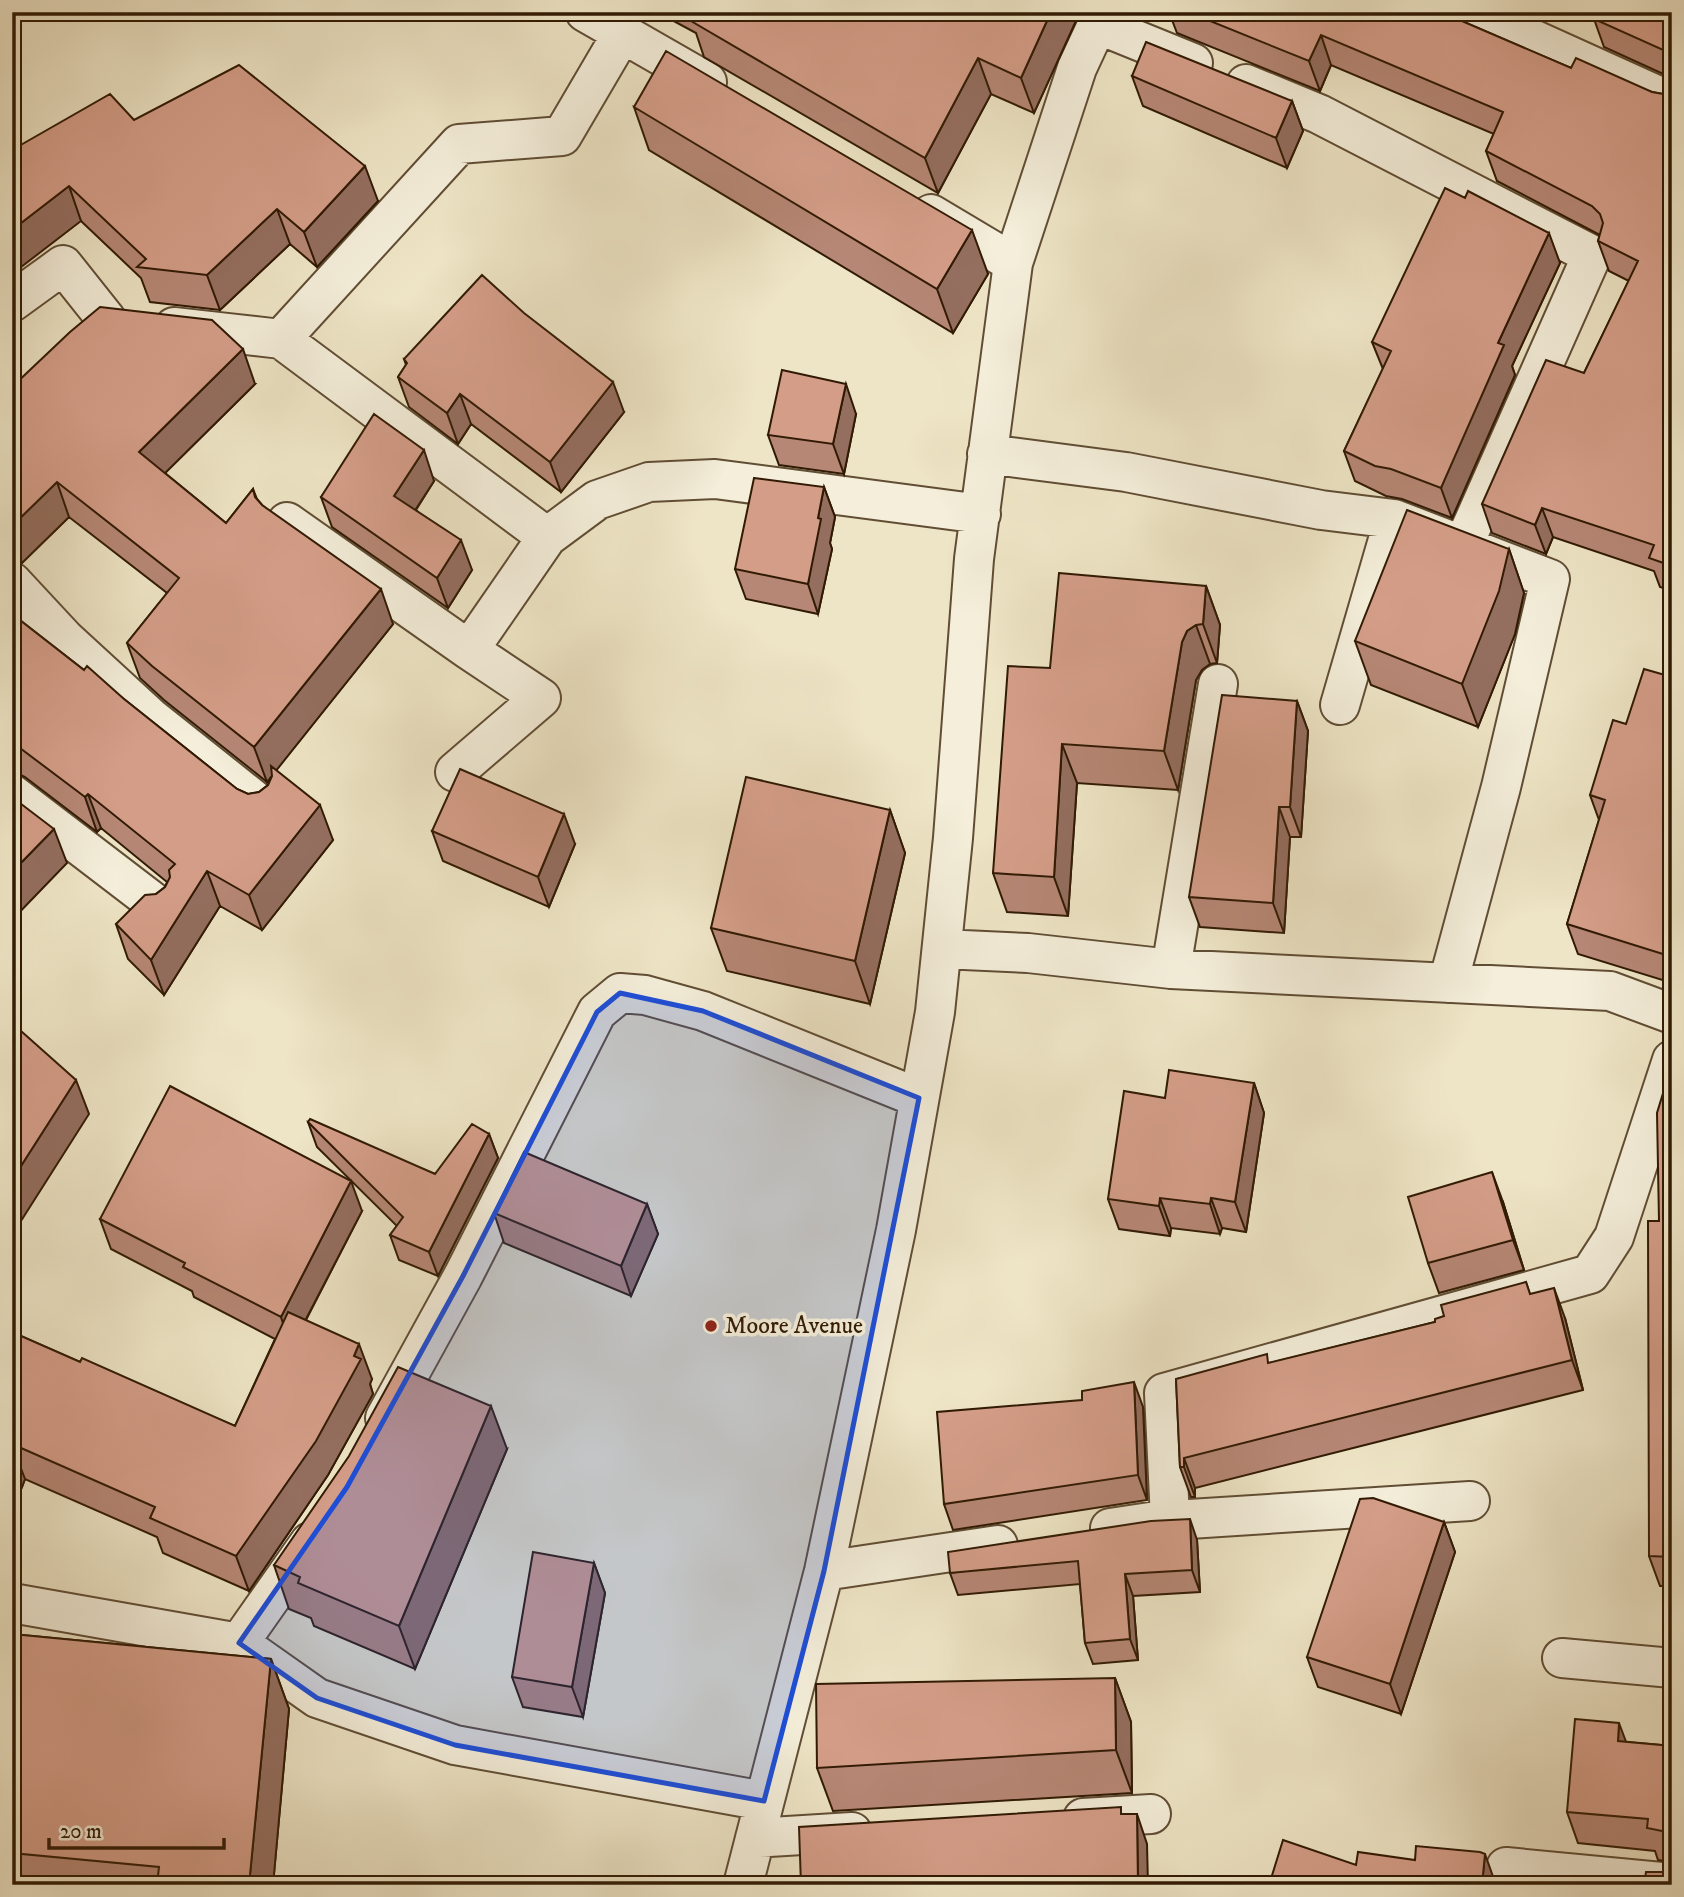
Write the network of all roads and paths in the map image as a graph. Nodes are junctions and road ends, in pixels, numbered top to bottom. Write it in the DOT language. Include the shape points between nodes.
graph roads {
  1 [pos="585,12"];
  2 [pos="1473,12"];
  3 [pos="1100,18"];
  4 [pos="623,32"];
  5 [pos="741,102"];
  6 [pos="1672,102"];
  7 [pos="907,200"];
  8 [pos="1013,263"];
  9 [pos="12,302"];
  10 [pos="106,319"];
  11 [pos="281,339"];
  12 [pos="75,345"];
  13 [pos="987,454"];
  14 [pos="981,514"];
  15 [pos="1394,519"];
  16 [pos="287,522"];
  17 [pos="547,537"];
  18 [pos="1463,546"];
  19 [pos="12,582"];
  20 [pos="469,650"];
  21 [pos="1218,684"];
  22 [pos="1340,705"];
  23 [pos="455,772"];
  24 [pos="12,794"];
  25 [pos="263,807"];
  26 [pos="161,908"];
  27 [pos="942,949"];
  28 [pos="1171,969"];
  29 [pos="1448,983"];
  30 [pos="1672,1014"];
  31 [pos="1672,1060"];
  32 [pos="919,1098"];
  33 [pos="366,1452"];
  34 [pos="1469,1501"];
  35 [pos="326,1518"];
  36 [pos="1158,1521"];
  37 [pos="1078,1533"];
  38 [pos="1038,1539"];
  39 [pos="824,1571"];
  40 [pos="12,1603"];
  41 [pos="239,1643"];
  42 [pos="1562,1658"];
  43 [pos="1672,1668"];
  44 [pos="764,1801"];
  45 [pos="1151,1814"];
  46 [pos="1055,1820"];
  47 [pos="891,1830"];
  48 [pos="755,1838"];
  49 [pos="1506,1867"];
  50 [pos="1672,1883"];
  51 [pos="743,1885"];
  1 -- 4 [label="street"];
  2 -- 6 [label="street"];
  3 -- 8 [label="street" via="1077,68"];
  3 -- 18 [label="street" via="1319,114 1592,256"];
  4 -- 5 [label="street"];
  4 -- 11 [label="street" via="562,136 459,144"];
  7 -- 8 [label="street"];
  8 -- 13 [label="street"];
  9 -- 10 [label="street" via="63,265"];
  10 -- 11 [label="street"];
  10 -- 12 [label="street"];
  11 -- 17 [label="street"];
  13 -- 14 [label="street"];
  13 -- 15 [label="street" via="1126,472 1321,510"];
  14 -- 17 [label="street" via="715,479 649,482 597,500"];
  14 -- 27 [label="street"];
  15 -- 18 [label="street"];
  15 -- 22 [label="street"];
  16 -- 20 [label="street"];
  17 -- 20 [label="street"];
  18 -- 29 [label="street" via="1550,579 1502,787"];
  19 -- 25 [label="street" via="65,639 150,717"];
  20 -- 23 [label="street" via="541,698"];
  21 -- 28 [label="street"];
  24 -- 26 [label="street"];
  27 -- 28 [label="street"];
  27 -- 32 [label="street"];
  28 -- 29 [label="street"];
  29 -- 30 [label="street" via="1610,990"];
  31 -- 36 [label="street" via="1614,1237 1590,1274 1164,1393 1170,1519"];
  32 -- 33 [label="street" via="703,1011 620,993 597,1012 463,1276"];
  32 -- 39 [label="street"];
  34 -- 36 [label="street"];
  35 -- 41 [label="street"];
  36 -- 37 [label="street"];
  38 -- 39 [label="street"];
  39 -- 44 [label="street"];
  40 -- 41 [label="street"];
  41 -- 44 [label="street" via="317,1698 455,1745"];
  42 -- 43 [label="street"];
  44 -- 48 [label="street"];
  45 -- 46 [label="street"];
  47 -- 48 [label="street"];
  48 -- 51 [label="street"];
  49 -- 50 [label="street"];
}
